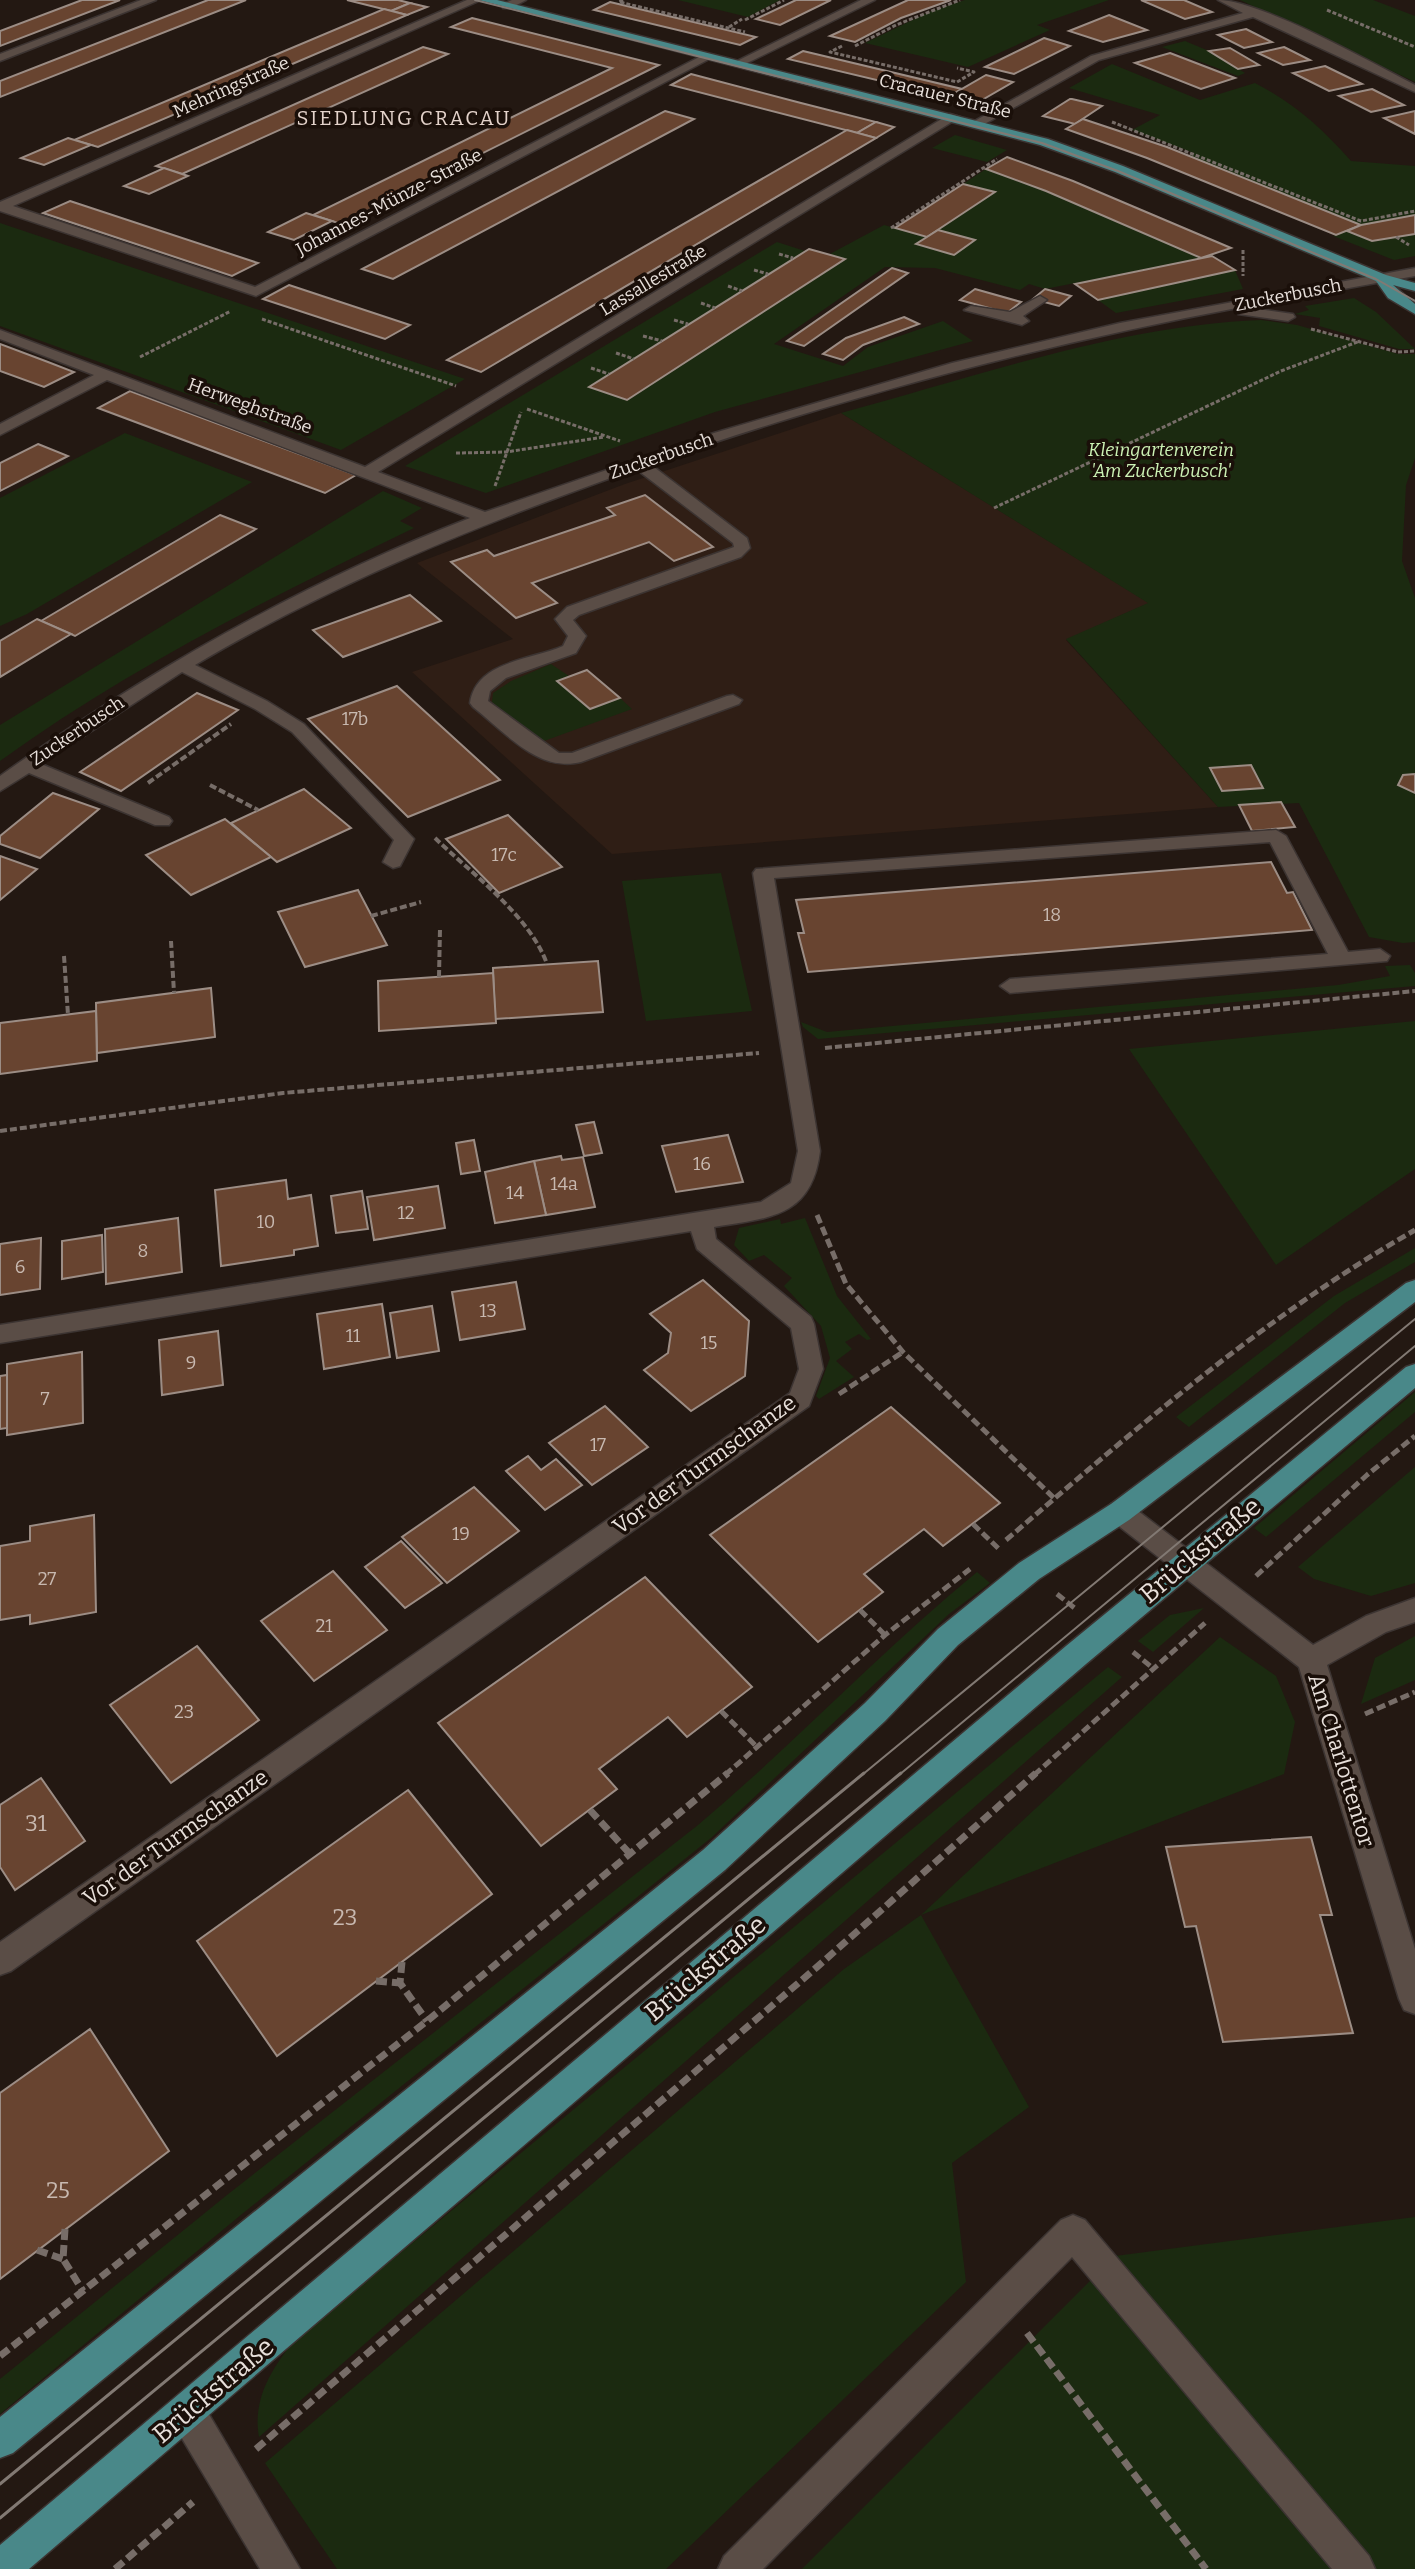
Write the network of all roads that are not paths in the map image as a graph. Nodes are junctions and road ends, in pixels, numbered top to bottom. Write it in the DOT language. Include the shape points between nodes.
graph roads {
  1 [pos="151,0"];
  2 [pos="476,0"];
  3 [pos="484,0"];
  4 [pos="521,0"];
  5 [pos="870,0"];
  6 [pos="1223,0"];
  7 [pos="507,6"];
  8 [pos="1254,13"];
  9 [pos="709,56"];
  10 [pos="0,58"];
  11 [pos="739,63"];
  12 [pos="1415,89"];
  13 [pos="954,117"];
  14 [pos="977,123"];
  15 [pos="0,207"];
  16 [pos="1415,272"];
  17 [pos="1381,278"];
  18 [pos="1415,287"];
  19 [pos="1040,300"];
  20 [pos="1223,308"];
  21 [pos="971,310"];
  22 [pos="1415,310"];
  23 [pos="1288,317"];
  24 [pos="0,334"];
  25 [pos="107,374"];
  26 [pos="0,430"];
  27 [pos="638,463"];
  28 [pos="369,471"];
  29 [pos="485,518"];
  30 [pos="182,665"];
  31 [pos="733,700"];
  32 [pos="27,765"];
  33 [pos="0,785"];
  34 [pos="162,821"];
  35 [pos="393,862"];
  36 [pos="1380,956"];
  37 [pos="1341,959"];
  38 [pos="1010,986"];
  39 [pos="701,1219"];
  40 [pos="1415,1289"];
  41 [pos="0,1334"];
  42 [pos="1415,1374"];
  43 [pos="1120,1512"];
  44 [pos="1184,1563"];
  45 [pos="1415,1610"];
  46 [pos="1311,1660"];
  47 [pos="0,1960"];
  48 [pos="1415,1999"];
  49 [pos="187,2412"];
  50 [pos="0,2440"];
  51 [pos="0,2569"];
  52 [pos="281,2569"];
  53 [pos="737,2569"];
  54 [pos="1356,2569"];
  1 -- 10 [label="street"];
  2 -- 15 [label="street, Mehringstraße"];
  3 -- 7 [label="main road, Cracauer Straße"];
  4 -- 7 [label="street"];
  5 -- 11 [label="street"];
  6 -- 8 [label="street"];
  7 -- 9 [label="main road, Cracauer Straße"];
  8 -- 12 [label="street"];
  8 -- 14 [label="street" via="1095,58"];
  9 -- 11 [label="main road, Cracauer Straße"];
  9 -- 15 [label="street, Johannes-Münze-Straße" via="256,292"];
  11 -- 13 [label="main road, Cracauer Straße"];
  13 -- 14 [label="main road, Cracauer Straße"];
  13 -- 28 [label="street, Lassallestraße"];
  14 -- 17 [label="main road, Cracauer Straße" via="1106,164"];
  16 -- 17 [label="street, Zuckerbusch"];
  17 -- 18 [label="main road, Cracauer Straße"];
  17 -- 20 [label="street, Zuckerbusch"];
  17 -- 22 [label="main road, Cracauer Straße" via="1393,295"];
  19 -- 21 [label="street" via="1017,319"];
  20 -- 23 [label="street"];
  20 -- 27 [label="street, Zuckerbusch" via="1080,336 907,380"];
  24 -- 25 [label="street, Herweghstraße"];
  25 -- 26 [label="street"];
  25 -- 28 [label="street, Herweghstraße"];
  27 -- 29 [label="street, Zuckerbusch"];
  27 -- 31 [label="street" via="741,541 742,548 573,611 564,619 577,636 570,649 492,677 481,688 479,703 544,754 561,760"];
  28 -- 29 [label="street, Herweghstraße"];
  29 -- 30 [label="street, Zuckerbusch" via="307,597"];
  30 -- 32 [label="street, Zuckerbusch"];
  30 -- 35 [label="street" via="298,728 404,839"];
  32 -- 33 [label="street, Zuckerbusch"];
  32 -- 34 [label="street"];
  36 -- 37 [label="street"];
  37 -- 38 [label="street"];
  37 -- 39 [label="street" via="1276,836 763,873 809,1151 806,1182 792,1197 766,1210"];
  39 -- 41 [label="street"];
  39 -- 47 [label="street, Vor der Turmschanze" via="705,1243 802,1324 811,1369 800,1399"];
  40 -- 43 [label="main road"];
  42 -- 44 [label="main road, Brückstraße"];
  43 -- 44 [label="street, Am Charlottentor"];
  43 -- 50 [label="main road" via="1029,1571 948,1637 714,1860"];
  44 -- 46 [label="street, Am Charlottentor"];
  44 -- 49 [label="main road, Brückstraße"];
  45 -- 46 [label="street" via="1376,1624"];
  46 -- 48 [label="street, Am Charlottentor"];
  49 -- 51 [label="main road, Brückstraße"];
  49 -- 52 [label="street"];
  53 -- 54 [label="street" via="1073,2232"];
}
